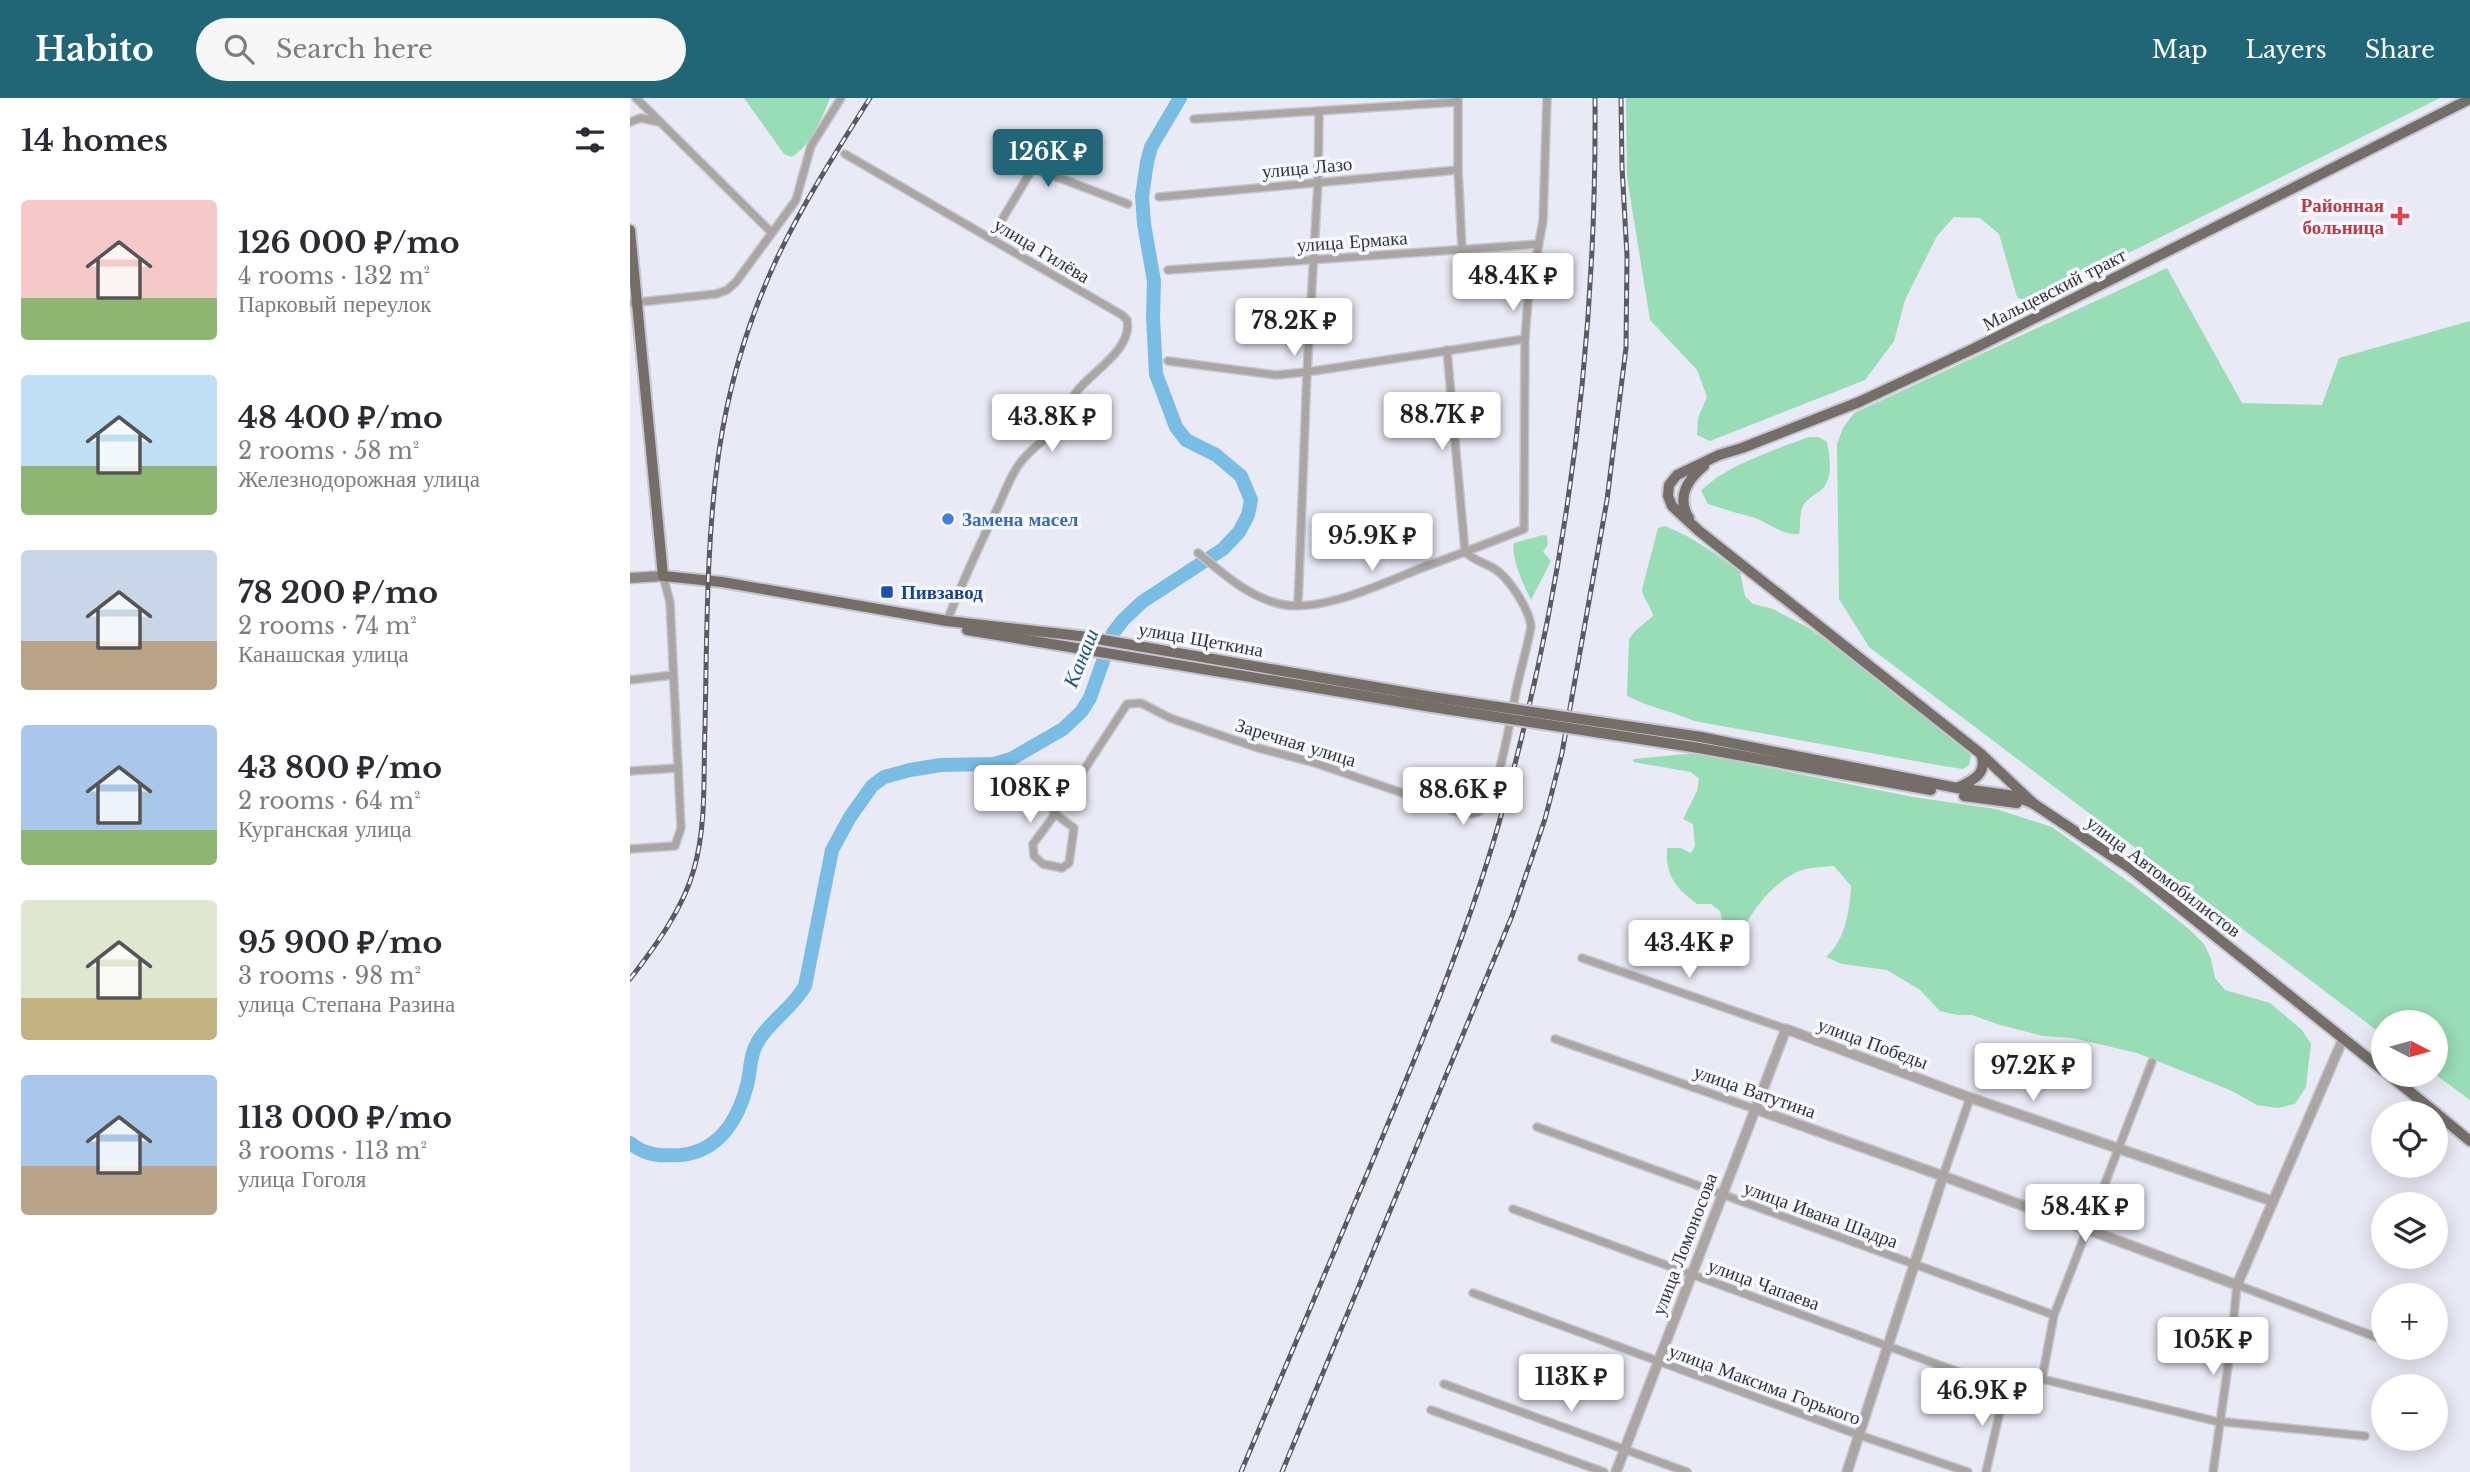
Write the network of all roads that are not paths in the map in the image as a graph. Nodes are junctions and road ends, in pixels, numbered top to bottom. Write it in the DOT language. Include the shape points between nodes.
graph roads {
  1 [pos="636,98"];
  2 [pos="841,98"];
  3 [pos="1547,98"];
  4 [pos="2470,99"];
  5 [pos="1458,100"];
  6 [pos="1319,111"];
  7 [pos="1194,119"];
  8 [pos="630,122"];
  9 [pos="663,123"];
  10 [pos="845,154"];
  11 [pos="1458,170"];
  12 [pos="1318,182"];
  13 [pos="1159,197"];
  14 [pos="1128,204"];
  15 [pos="630,230"];
  16 [pos="771,232"];
  17 [pos="991,238"];
  18 [pos="1539,244"];
  19 [pos="1462,249"];
  20 [pos="1314,259"];
  21 [pos="1168,270"];
  22 [pos="634,302"];
  23 [pos="1525,339"];
  24 [pos="1447,350"];
  25 [pos="1168,361"];
  26 [pos="1307,372"];
  27 [pos="1691,472"];
  28 [pos="1675,502"];
  29 [pos="1465,552"];
  30 [pos="1198,553"];
  31 [pos="663,576"];
  32 [pos="630,578"];
  33 [pos="1298,605"];
  34 [pos="947,621"];
  35 [pos="673,675"];
  36 [pos="630,680"];
  37 [pos="1432,702"];
  38 [pos="1700,743"];
  39 [pos="1981,754"];
  40 [pos="678,768"];
  41 [pos="630,771"];
  42 [pos="1957,788"];
  43 [pos="2034,804"];
  44 [pos="1054,813"];
  45 [pos="630,849"];
  46 [pos="1583,958"];
  47 [pos="1786,1030"];
  48 [pos="2343,1039"];
  49 [pos="1555,1040"];
  50 [pos="2371,1061"];
  51 [pos="2152,1062"];
  52 [pos="2404,1087"];
  53 [pos="1970,1098"];
  54 [pos="2421,1101"];
  55 [pos="1755,1109"];
  56 [pos="2448,1123"];
  57 [pos="1537,1127"];
  58 [pos="2470,1140"];
  59 [pos="2119,1148"];
  60 [pos="1943,1176"];
  61 [pos="1721,1194"];
  62 [pos="2272,1201"];
  63 [pos="1513,1209"];
  64 [pos="2088,1229"];
  65 [pos="1914,1264"];
  66 [pos="1691,1274"];
  67 [pos="2237,1285"];
  68 [pos="1473,1293"];
  69 [pos="2054,1315"];
  70 [pos="2371,1335"];
  71 [pos="1888,1346"];
  72 [pos="1658,1361"];
  73 [pos="2042,1379"];
  74 [pos="1444,1384"];
  75 [pos="2005,1389"];
  76 [pos="1431,1410"];
  77 [pos="2220,1421"];
  78 [pos="1859,1435"];
  79 [pos="2365,1436"];
  80 [pos="1625,1448"];
  81 [pos="1604,1472"];
  82 [pos="1616,1472"];
  83 [pos="1687,1472"];
  84 [pos="1847,1472"];
  85 [pos="1968,1472"];
  86 [pos="1986,1472"];
  87 [pos="2213,1472"];
  1 -- 9 [label="street"];
  2 -- 16 [label="street" via="811,146 796,201"];
  3 -- 18 [label="street"];
  4 -- 27 [label="main road, Мальцевский тракт" via="1975,348 1859,402 1718,455"];
  5 -- 6 [label="street"];
  5 -- 11 [label="street"];
  6 -- 7 [label="street"];
  6 -- 12 [label="street"];
  8 -- 9 [label="street" via="641,118"];
  9 -- 16 [label="street"];
  10 -- 17 [label="street, улица Гилёва"];
  11 -- 12 [label="street, улица Лазо"];
  11 -- 19 [label="street"];
  12 -- 13 [label="street, улица Лазо"];
  12 -- 20 [label="street"];
  14 -- 17 [label="street" via="1034,168"];
  15 -- 22 [label="main road"];
  16 -- 22 [label="street" via="727,290 701,297"];
  17 -- 34 [label="street, улица Гилёва" via="1115,311 1127,320 1127,335 1112,357 1074,394 1062,421 1013,475"];
  18 -- 19 [label="street, улица Ермака"];
  18 -- 23 [label="street"];
  19 -- 20 [label="street, улица Ермака"];
  20 -- 21 [label="street, улица Ермака"];
  20 -- 26 [label="street"];
  22 -- 31 [label="main road"];
  23 -- 24 [label="street"];
  23 -- 29 [label="street" via="1524,529"];
  24 -- 26 [label="street"];
  24 -- 29 [label="street"];
  25 -- 26 [label="street" via="1276,375"];
  26 -- 33 [label="street"];
  27 -- 28 [label="main road"];
  27 -- 28 [label="main road" via="1677,475 1669,485"];
  28 -- 39 [label="main road" via="1699,531"];
  29 -- 33 [label="street" via="1366,590"];
  29 -- 44 [label="street, Заречная улица" via="1506,578 1530,615 1531,626 1501,761 1490,796 1478,812 1458,812 1258,748 1170,718 1141,703 1127,704"];
  30 -- 33 [label="street" via="1258,597"];
  31 -- 32 [label="main road, улица Щеткина"];
  31 -- 34 [label="main road, улица Щеткина"];
  31 -- 35 [label="street" via="670,602"];
  34 -- 37 [label="main road, улица Щеткина" via="1080,636"];
  34 -- 37 [label="main road" via="951,627 1076,649"];
  35 -- 36 [label="street"];
  35 -- 40 [label="street"];
  37 -- 38 [label="main road, bridge"];
  38 -- 42 [label="main road, улица Автомобилистов"];
  38 -- 43 [label="main road" via="1958,795"];
  39 -- 42 [label="main road" via="1980,773"];
  39 -- 43 [label="main road"];
  40 -- 41 [label="street"];
  40 -- 45 [label="street" via="681,828 675,846"];
  42 -- 43 [label="main road, улица Автомобилистов" via="2015,796"];
  43 -- 48 [label="main road, улица Автомобилистов" via="2130,868"];
  44 -- 44 [label="street" via="1033,844 1034,856 1043,864 1062,868 1069,863 1074,828"];
  46 -- 47 [label="street, улица Победы"];
  47 -- 53 [label="street, улица Победы"];
  47 -- 55 [label="street, улица Ломоносова"];
  48 -- 50 [label="main road, улица Автомобилистов"];
  48 -- 62 [label="street"];
  49 -- 55 [label="street, улица Ватутина"];
  51 -- 59 [label="street"];
  52 -- 54 [label="main road, улица Автомобилистов"];
  53 -- 59 [label="street, улица Победы"];
  53 -- 60 [label="street"];
  55 -- 60 [label="street, улица Ватутина"];
  55 -- 61 [label="street, улица Ломоносова"];
  56 -- 58 [label="main road, улица Автомобилистов"];
  57 -- 61 [label="street, улица Ивана Шадра"];
  59 -- 62 [label="street, улица Победы"];
  59 -- 64 [label="street"];
  60 -- 64 [label="street, улица Ватутина"];
  60 -- 65 [label="street"];
  61 -- 65 [label="street, улица Ивана Шадра"];
  61 -- 66 [label="street, улица Ломоносова"];
  62 -- 67 [label="street"];
  63 -- 66 [label="street, улица Чапаева"];
  64 -- 67 [label="street, улица Ватутина"];
  64 -- 69 [label="street"];
  65 -- 69 [label="street, улица Ивана Шадра"];
  65 -- 71 [label="street"];
  66 -- 71 [label="street, улица Чапаева"];
  66 -- 72 [label="street, улица Ломоносова"];
  67 -- 70 [label="street"];
  67 -- 77 [label="street"];
  68 -- 72 [label="street, улица Максима Горького"];
  69 -- 73 [label="street"];
  71 -- 75 [label="street, улица Чапаева"];
  71 -- 78 [label="street"];
  72 -- 78 [label="street, улица Максима Горького"];
  72 -- 80 [label="street, улица Ломоносова"];
  73 -- 75 [label="street"];
  73 -- 77 [label="street"];
  74 -- 80 [label="street"];
  75 -- 86 [label="street"];
  76 -- 81 [label="street"];
  77 -- 79 [label="street"];
  77 -- 87 [label="street"];
  78 -- 84 [label="street"];
  78 -- 85 [label="street, улица Максима Горького"];
  80 -- 82 [label="street, улица Ломоносова"];
  80 -- 83 [label="street"];
}
